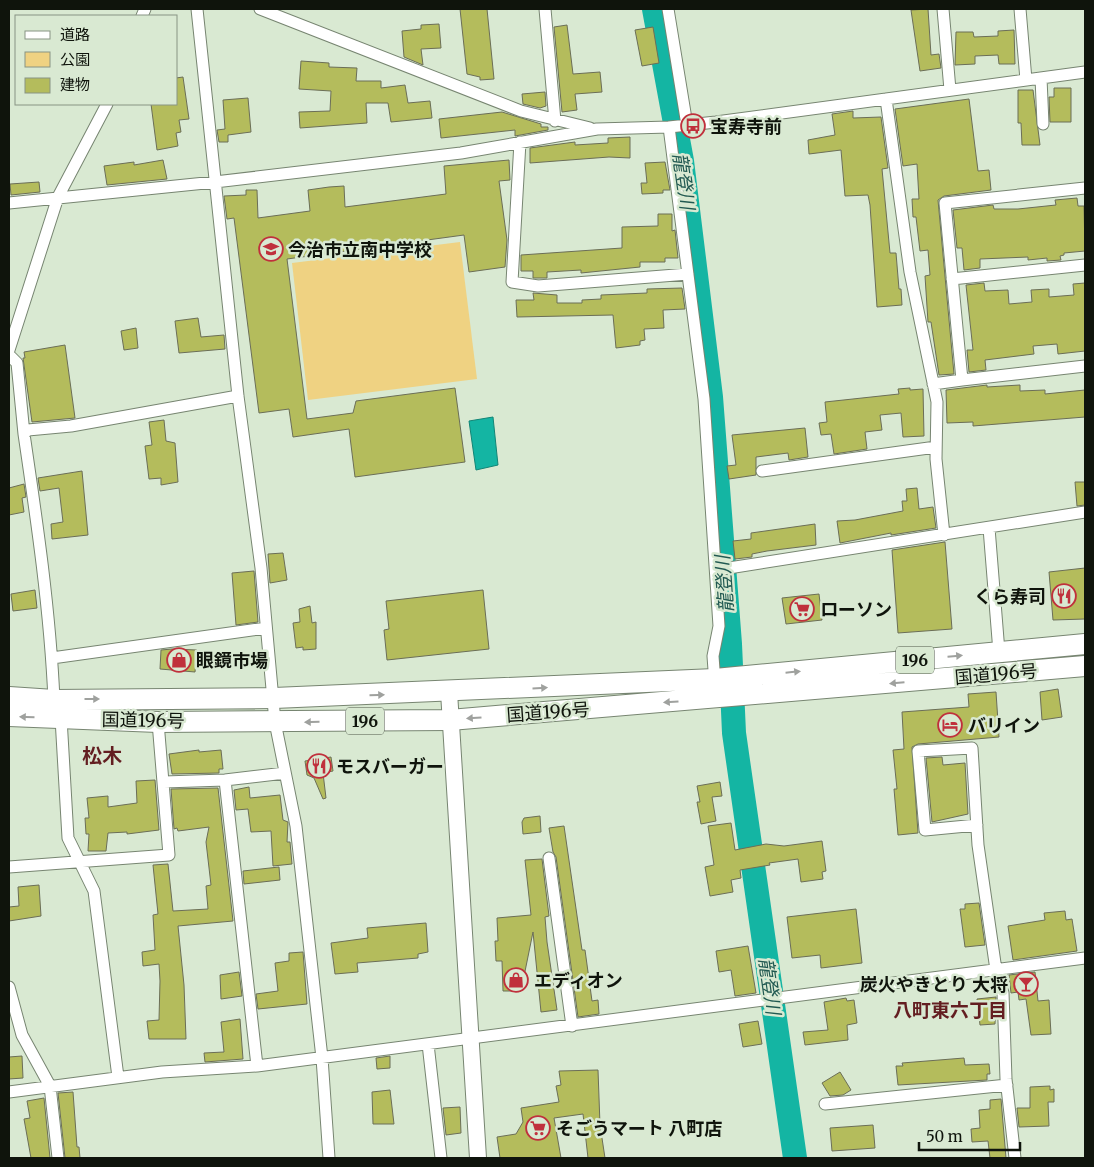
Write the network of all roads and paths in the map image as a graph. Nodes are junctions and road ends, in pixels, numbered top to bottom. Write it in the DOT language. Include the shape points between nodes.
graph roads {
  1 [pos="197,9"];
  2 [pos="260,9"];
  3 [pos="544,9"];
  4 [pos="668,9"];
  5 [pos="943,9"];
  6 [pos="1020,9"];
  7 [pos="1085,72"];
  8 [pos="1041,78"];
  9 [pos="1026,80"];
  10 [pos="950,90"];
  11 [pos="886,99"];
  12 [pos="106,105"];
  13 [pos="555,121"];
  14 [pos="687,124"];
  15 [pos="1043,124"];
  16 [pos="669,127"];
  17 [pos="597,129"];
  18 [pos="520,142"];
  19 [pos="215,182"];
  20 [pos="1085,188"];
  21 [pos="58,197"];
  22 [pos="9,203"];
  23 [pos="1085,265"];
  24 [pos="688,274"];
  25 [pos="952,279"];
  26 [pos="9,350"];
  27 [pos="9,355"];
  28 [pos="1085,366"];
  29 [pos="962,380"];
  30 [pos="933,384"];
  31 [pos="238,396"];
  32 [pos="24,434"];
  33 [pos="936,447"];
  34 [pos="762,471"];
  35 [pos="1085,512"];
  36 [pos="989,528"];
  37 [pos="944,535"];
  38 [pos="716,570"];
  39 [pos="266,628"];
  40 [pos="1085,644"];
  41 [pos="999,652"];
  42 [pos="52,658"];
  43 [pos="1085,666"];
  44 [pos="745,686"];
  45 [pos="717,689"];
  46 [pos="449,692"];
  47 [pos="9,697"];
  48 [pos="274,698"];
  49 [pos="57,709"];
  50 [pos="9,716"];
  51 [pos="450,720"];
  52 [pos="158,722"];
  53 [pos="275,722"];
  54 [pos="284,773"];
  55 [pos="225,780"];
  56 [pos="164,782"];
  57 [pos="977,825"];
  58 [pos="549,858"];
  59 [pos="79,862"];
  60 [pos="9,867"];
  61 [pos="1085,958"];
  62 [pos="996,970"];
  63 [pos="9,987"];
  64 [pos="572,1026"];
  65 [pos="470,1039"];
  66 [pos="428,1044"];
  67 [pos="322,1058"];
  68 [pos="257,1066"];
  69 [pos="118,1077"];
  70 [pos="1007,1085"];
  71 [pos="50,1086"];
  72 [pos="9,1092"];
  73 [pos="825,1104"];
  74 [pos="58,1158"];
  75 [pos="329,1158"];
  76 [pos="441,1158"];
  77 [pos="478,1158"];
  78 [pos="1015,1158"];
  1 -- 19 [label="street"];
  2 -- 13 [label="street" via="521,111"];
  3 -- 13 [label="street"];
  4 -- 14 [label="street"];
  5 -- 10 [label="street"];
  6 -- 9 [label="street"];
  7 -- 8 [label="street"];
  8 -- 9 [label="street"];
  8 -- 15 [label="street"];
  9 -- 10 [label="street"];
  10 -- 11 [label="street"];
  11 -- 14 [label="street"];
  11 -- 30 [label="street" via="910,272"];
  12 -- 21 [label="street"];
  13 -- 17 [label="street"];
  14 -- 16 [label="street"];
  16 -- 17 [label="street"];
  16 -- 24 [label="street"];
  17 -- 18 [label="street"];
  18 -- 19 [label="street" via="461,153"];
  18 -- 24 [label="street" via="512,282 538,286"];
  19 -- 21 [label="street"];
  19 -- 31 [label="street"];
  20 -- 25 [label="street" via="945,203"];
  21 -- 22 [label="street"];
  21 -- 26 [label="street"];
  23 -- 25 [label="street"];
  24 -- 38 [label="street" via="704,399"];
  25 -- 29 [label="street"];
  27 -- 32 [label="street" via="17,363"];
  28 -- 29 [label="street"];
  29 -- 30 [label="street"];
  30 -- 33 [label="street" via="937,402"];
  31 -- 32 [label="street" via="71,426 28,430"];
  31 -- 39 [label="street"];
  32 -- 42 [label="street"];
  33 -- 34 [label="street"];
  33 -- 37 [label="street"];
  35 -- 36 [label="street"];
  36 -- 37 [label="street"];
  36 -- 41 [label="street"];
  37 -- 38 [label="street"];
  38 -- 45 [label="street" via="719,626 713,656"];
  39 -- 42 [label="street"];
  39 -- 48 [label="street"];
  40 -- 41 [label="highway, 国道196号 / 196"];
  44 -- 41 [label="highway, 国道196号 / 196, one-way"];
  42 -- 49 [label="street"];
  43 -- 44 [label="highway, 国道196号 / 196, one-way"];
  44 -- 45 [label="highway, 国道196号 / 196"];
  46 -- 45 [label="highway, 国道196号 / 196, one-way"];
  45 -- 51 [label="highway, 国道196号 / 196, one-way"];
  48 -- 46 [label="highway, 国道196号 / 196, one-way"];
  46 -- 51 [label="street"];
  47 -- 49 [label="highway, 国道196号 / 196"];
  49 -- 48 [label="highway, 国道196号 / 196, one-way"];
  48 -- 53 [label="street"];
  49 -- 50 [label="highway, 国道196号 / 196, one-way"];
  49 -- 52 [label="highway, 国道196号 / 196"];
  49 -- 59 [label="street" via="68,838"];
  51 -- 53 [label="highway, 国道196号 / 196, one-way"];
  51 -- 65 [label="street"];
  52 -- 53 [label="highway, 国道196号 / 196"];
  52 -- 56 [label="street"];
  53 -- 54 [label="street"];
  54 -- 55 [label="street"];
  54 -- 67 [label="street" via="296,826"];
  55 -- 56 [label="street"];
  55 -- 68 [label="street"];
  56 -- 59 [label="street" via="169,855"];
  57 -- 57 [label="street" via="925,830 918,751 972,748"];
  57 -- 62 [label="street"];
  58 -- 64 [label="street"];
  59 -- 60 [label="street"];
  59 -- 69 [label="street" via="94,891"];
  61 -- 62 [label="street"];
  62 -- 64 [label="street"];
  62 -- 70 [label="street" via="1003,993"];
  63 -- 71 [label="street" via="22,1035"];
  64 -- 65 [label="street"];
  65 -- 66 [label="street"];
  65 -- 77 [label="street"];
  66 -- 67 [label="street"];
  66 -- 76 [label="street"];
  67 -- 68 [label="street"];
  67 -- 75 [label="street"];
  68 -- 69 [label="street"];
  69 -- 71 [label="street"];
  70 -- 73 [label="street"];
  70 -- 78 [label="street"];
  71 -- 72 [label="street"];
  71 -- 74 [label="street"];
}
